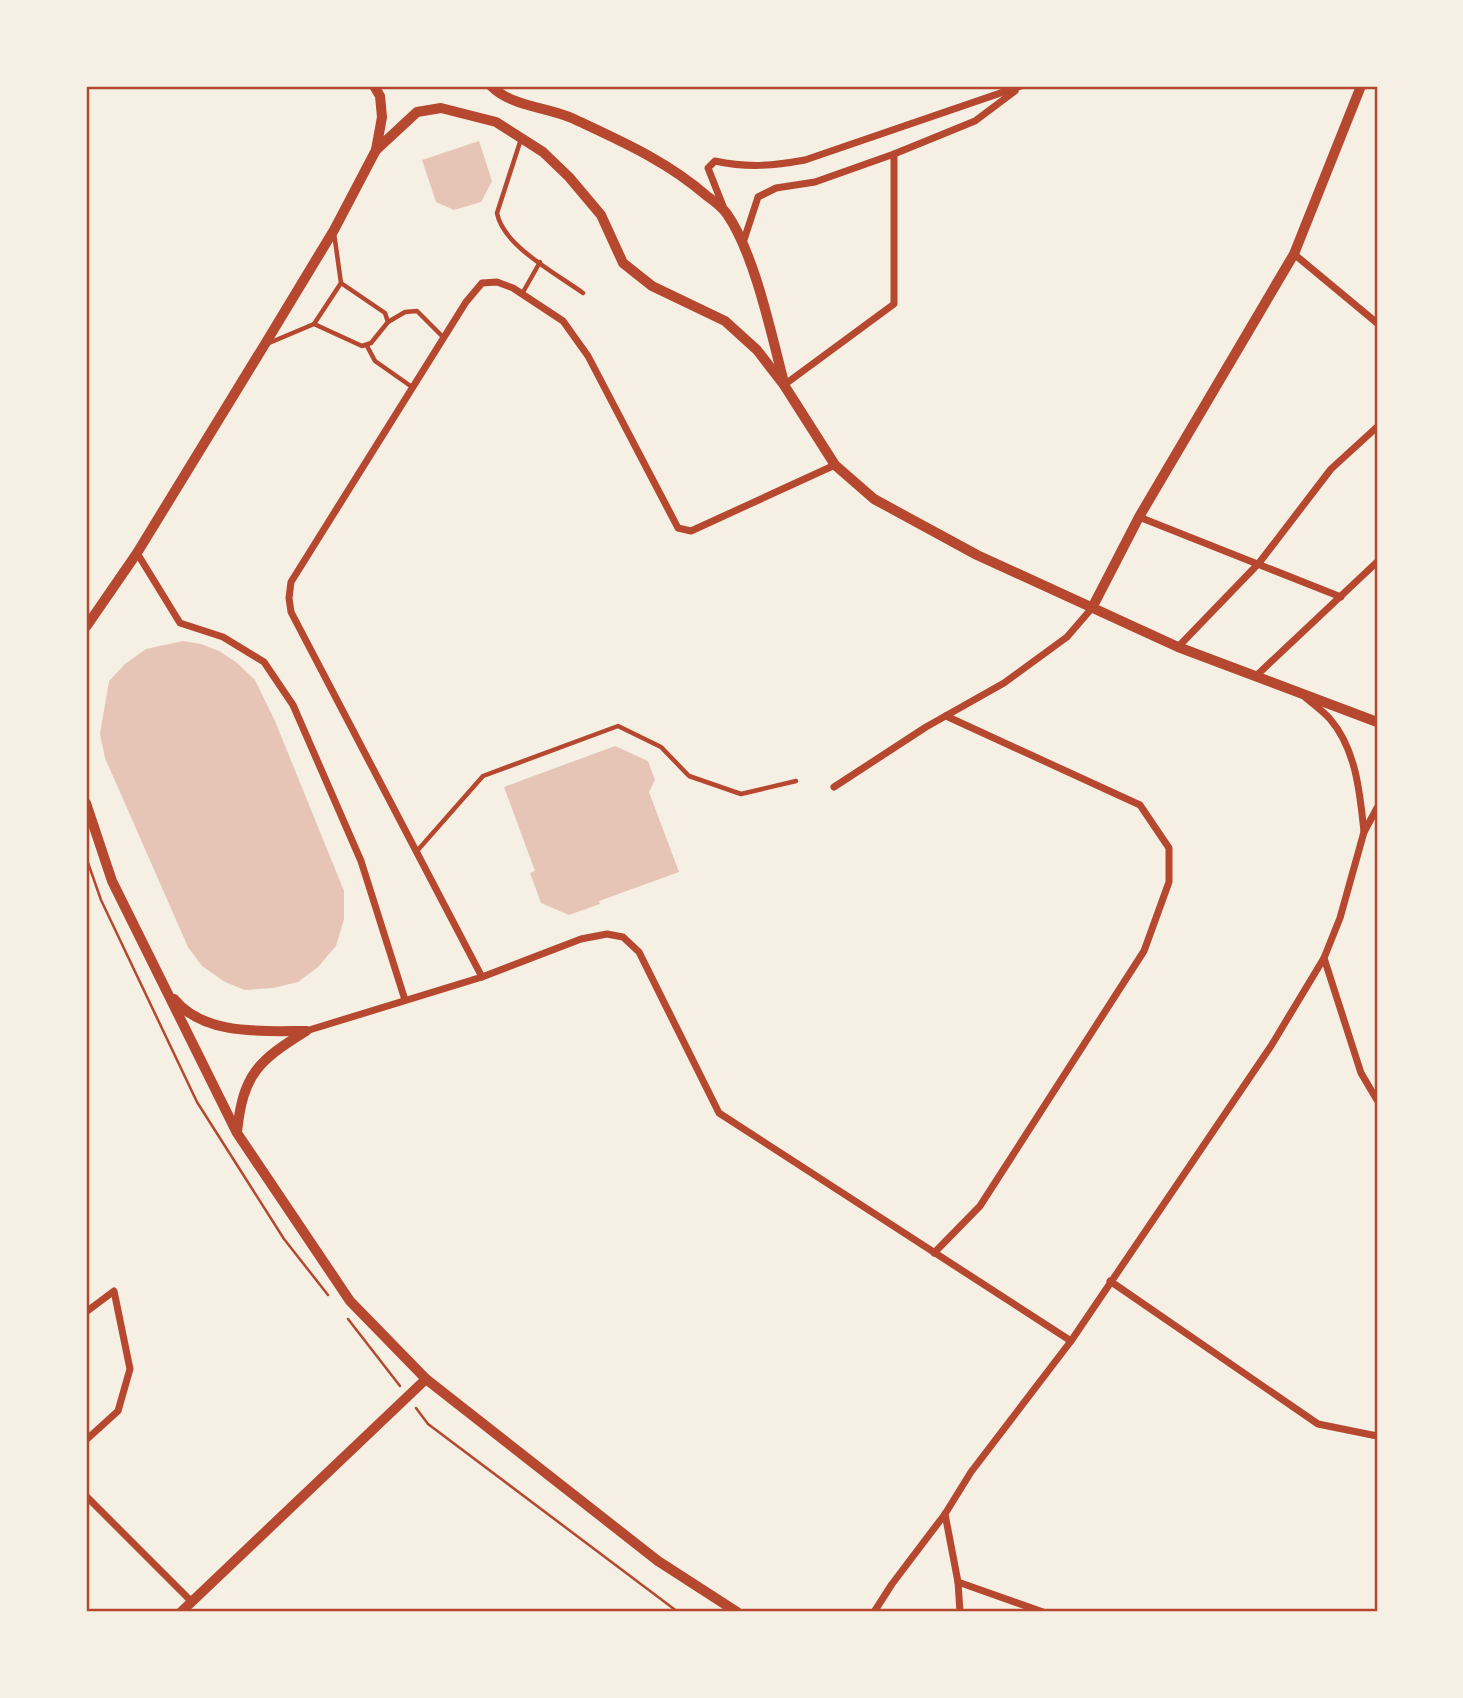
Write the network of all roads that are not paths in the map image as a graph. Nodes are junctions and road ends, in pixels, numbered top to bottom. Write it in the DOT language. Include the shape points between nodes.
graph roads {
  1 [pos="374,86"];
  2 [pos="491,86"];
  3 [pos="1021,86"];
  4 [pos="1361,86"];
  5 [pos="521,139"];
  6 [pos="376,150"];
  7 [pos="894,154"];
  8 [pos="726,212"];
  9 [pos="334,230"];
  10 [pos="743,243"];
  11 [pos="1294,254"];
  12 [pos="540,262"];
  13 [pos="341,284"];
  14 [pos="583,293"];
  15 [pos="523,294"];
  16 [pos="388,322"];
  17 [pos="1377,323"];
  18 [pos="314,324"];
  19 [pos="444,337"];
  20 [pos="265,344"];
  21 [pos="367,346"];
  22 [pos="784,385"];
  23 [pos="412,388"];
  24 [pos="1377,428"];
  25 [pos="835,465"];
  26 [pos="1139,517"];
  27 [pos="138,553"];
  28 [pos="1377,562"];
  29 [pos="1259,564"];
  30 [pos="1340,597"];
  31 [pos="1092,608"];
  32 [pos="86,627"];
  33 [pos="1178,647"];
  34 [pos="1257,675"];
  35 [pos="1303,695"];
  36 [pos="946,716"];
  37 [pos="1377,722"];
  38 [pos="796,781"];
  39 [pos="834,787"];
  40 [pos="86,803"];
  41 [pos="1377,808"];
  42 [pos="1364,832"];
  43 [pos="416,852"];
  44 [pos="1324,958"];
  45 [pos="152,961"];
  46 [pos="482,977"];
  47 [pos="405,1000"];
  48 [pos="306,1031"];
  49 [pos="1377,1100"];
  50 [pos="237,1133"];
  51 [pos="934,1253"];
  52 [pos="1110,1281"];
  53 [pos="86,1312"];
  54 [pos="1071,1340"];
  55 [pos="426,1379"];
  56 [pos="1377,1436"];
  57 [pos="86,1440"];
  58 [pos="86,1496"];
  59 [pos="945,1514"];
  60 [pos="958,1581"];
  61 [pos="192,1602"];
  62 [pos="181,1612"];
  63 [pos="737,1612"];
  64 [pos="874,1612"];
  65 [pos="960,1612"];
  66 [pos="1043,1612"];
  1 -- 6 [label="street" via="382,117"];
  2 -- 8 [label="street" via="510,99 561,113 650,156"];
  3 -- 7 [label="street" via="975,121"];
  3 -- 8 [label="street" via="805,160 769,167 715,161 708,168"];
  4 -- 11 [label="street"];
  5 -- 6 [label="street" via="496,122 442,108 417,112"];
  5 -- 12 [label="lane" via="497,213 499,224 513,241"];
  5 -- 22 [label="street" via="551,160 601,215 623,264 652,286 725,321 757,349"];
  6 -- 9 [label="street"];
  7 -- 10 [label="street" via="758,197"];
  7 -- 22 [label="street" via="894,304"];
  8 -- 10 [label="street"];
  9 -- 13 [label="lane"];
  9 -- 20 [label="street"];
  10 -- 22 [label="street"];
  11 -- 17 [label="street"];
  11 -- 26 [label="street"];
  12 -- 14 [label="lane"];
  12 -- 15 [label="lane"];
  13 -- 16 [label="lane" via="385,313"];
  13 -- 18 [label="lane"];
  15 -- 19 [label="street" via="497,282 482,283"];
  15 -- 25 [label="street" via="563,320 588,356 678,528 691,531"];
  16 -- 19 [label="lane" via="416,311"];
  16 -- 21 [label="lane"];
  18 -- 20 [label="lane"];
  18 -- 21 [label="lane"];
  19 -- 23 [label="street"];
  20 -- 27 [label="street"];
  21 -- 23 [label="lane" via="375,361"];
  22 -- 25 [label="street"];
  23 -- 43 [label="street" via="291,582 289,598 290,612"];
  24 -- 29 [label="street" via="1331,469"];
  25 -- 31 [label="street" via="874,499 977,555"];
  26 -- 29 [label="street"];
  26 -- 31 [label="street"];
  27 -- 32 [label="street"];
  27 -- 47 [label="street" via="180,623 223,637 264,662 292,705 361,861"];
  28 -- 30 [label="street"];
  29 -- 30 [label="street"];
  29 -- 33 [label="street"];
  30 -- 34 [label="street"];
  31 -- 33 [label="street"];
  31 -- 36 [label="street" via="1067,637 1004,684"];
  33 -- 34 [label="street"];
  34 -- 35 [label="street"];
  35 -- 37 [label="street"];
  35 -- 42 [label="street" via="1344,739 1359,788"];
  36 -- 39 [label="street"];
  36 -- 51 [label="street" via="1140,805 1170,848 1169,882 1144,951 980,1206"];
  38 -- 43 [label="lane" via="741,794 689,776 661,747 618,726 483,776"];
  40 -- 45 [label="street" via="112,881"];
  41 -- 42 [label="street"];
  42 -- 44 [label="street"];
  43 -- 46 [label="street"];
  44 -- 49 [label="street" via="1361,1073"];
  44 -- 52 [label="street" via="1271,1046"];
  45 -- 48 [label="street" via="176,1002 196,1017 262,1031"];
  45 -- 50 [label="street"];
  46 -- 47 [label="street"];
  46 -- 51 [label="street" via="581,939 607,934 623,937 639,952 719,1113"];
  47 -- 48 [label="street"];
  48 -- 50 [label="street" via="255,1070 240,1106"];
  50 -- 55 [label="street" via="349,1301"];
  51 -- 54 [label="street"];
  52 -- 54 [label="street"];
  52 -- 56 [label="street" via="1318,1424"];
  53 -- 57 [label="street" via="114,1291 130,1369 118,1411"];
  54 -- 59 [label="street" via="971,1472"];
  55 -- 61 [label="street"];
  55 -- 63 [label="street" via="658,1561"];
  58 -- 61 [label="street"];
  59 -- 60 [label="street"];
  59 -- 64 [label="street"];
  60 -- 65 [label="street"];
  60 -- 66 [label="street"];
  61 -- 62 [label="street"];
}
